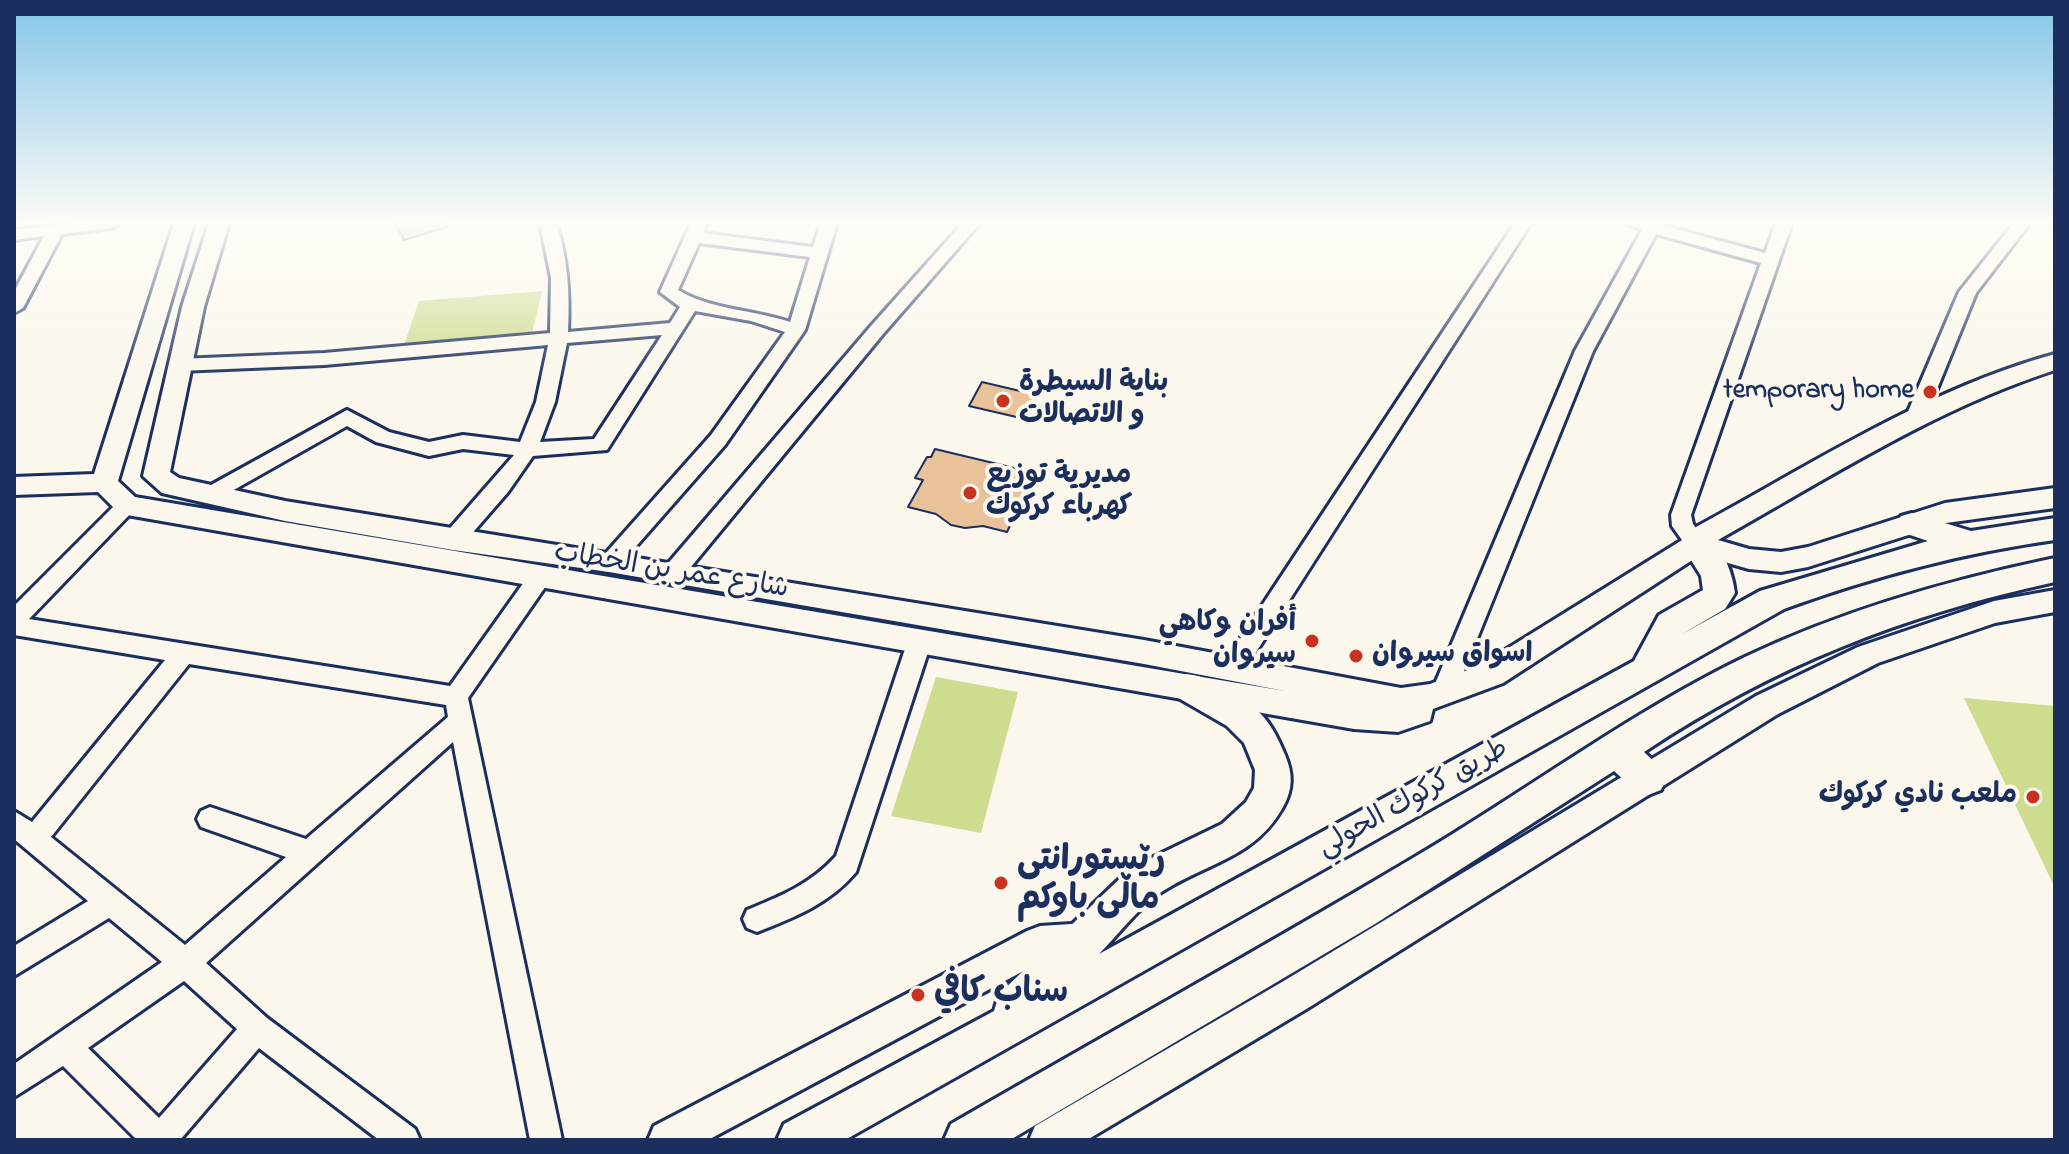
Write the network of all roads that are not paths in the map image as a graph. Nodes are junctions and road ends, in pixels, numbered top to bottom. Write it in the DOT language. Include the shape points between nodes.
graph roads {
  1 [pos="31,277"];
  2 [pos="167,277"];
  3 [pos="204,277"];
  4 [pos="558,277"];
  5 [pos="676,277"];
  6 [pos="813,277"];
  7 [pos="924,277"];
  8 [pos="1488,277"];
  9 [pos="1620,277"];
  10 [pos="1764,277"];
  11 [pos="1980,277"];
  12 [pos="690,305"];
  13 [pos="14,308"];
  14 [pos="674,328"];
  15 [pos="796,330"];
  16 [pos="561,336"];
  17 [pos="2055,362"];
  18 [pos="179,365"];
  19 [pos="2055,374"];
  20 [pos="1914,421"];
  21 [pos="526,450"];
  22 [pos="104,483"];
  23 [pos="14,486"];
  24 [pos="209,495"];
  25 [pos="2055,498"];
  26 [pos="127,505"];
  27 [pos="1912,524"];
  28 [pos="2055,529"];
  29 [pos="453,540"];
  30 [pos="1969,542"];
  31 [pos="1697,544"];
  32 [pos="609,562"];
  33 [pos="2055,570"];
  34 [pos="673,573"];
  35 [pos="542,574"];
  36 [pos="2055,601"];
  37 [pos="14,620"];
  38 [pos="14,626"];
  39 [pos="920,640"];
  40 [pos="184,653"];
  41 [pos="1142,665"];
  42 [pos="1234,667"];
  43 [pos="1646,670"];
  44 [pos="1187,686"];
  45 [pos="1444,691"];
  46 [pos="459,708"];
  47 [pos="1617,751"];
  48 [pos="1648,779"];
  49 [pos="210,819"];
  50 [pos="24,831"];
  51 [pos="310,853"];
  52 [pos="111,902"];
  53 [pos="757,919"];
  54 [pos="1087,940"];
  55 [pos="14,962"];
  56 [pos="185,963"];
  57 [pos="257,1028"];
  58 [pos="64,1046"];
  59 [pos="972,1047"];
  60 [pos="14,1082"];
  61 [pos="159,1140"];
  62 [pos="404,1140"];
  63 [pos="546,1140"];
  64 [pos="668,1140"];
  65 [pos="800,1140"];
  66 [pos="967,1140"];
  67 [pos="1049,1140"];
  1 -- 13 [label="street"];
  2 -- 22 [label="main road"];
  3 -- 18 [label="main road, شارع عمر بن الخطاب"];
  4 -- 16 [label="street"];
  5 -- 12 [label="street" via="669,292"];
  6 -- 15 [label="street"];
  7 -- 34 [label="street"];
  8 -- 42 [label="street"];
  9 -- 45 [label="street" via="1584,351"];
  10 -- 31 [label="street" via="1681,515"];
  11 -- 20 [label="street" via="1968,292"];
  12 -- 14 [label="street"];
  12 -- 15 [label="street"];
  14 -- 16 [label="street"];
  14 -- 21 [label="street" via="600,445"];
  15 -- 32 [label="street" via="718,440"];
  16 -- 18 [label="street" via="324,359"];
  16 -- 21 [label="street" via="549,391"];
  17 -- 20 [label="main road" via="1965,394"];
  18 -- 24 [label="main road, شارع عمر بن الخطاب" via="156,476 171,486"];
  19 -- 31 [label="main road" via="1947,417 1726,540"];
  20 -- 31 [label="main road" via="1706,534"];
  21 -- 24 [label="street" via="463,442 429,449 383,437 347,417"];
  21 -- 29 [label="street"];
  22 -- 23 [label="main road"];
  22 -- 26 [label="main road"];
  24 -- 29 [label="main road, شارع عمر بن الخطاب"];
  25 -- 27 [label="main road" via="1945,513"];
  26 -- 35 [label="main road, شارع عمر بن الخطاب"];
  26 -- 37 [label="street"];
  27 -- 30 [label="highway"];
  27 -- 31 [label="main road" via="1781,562"];
  28 -- 30 [label="highway, طريق كركوك الحولي"];
  29 -- 32 [label="main road, شارع عمر بن الخطاب"];
  30 -- 43 [label="highway, طريق كركوك الحولي" via="1772,600"];
  31 -- 43 [label="highway" via="1717,574 1719,593 1671,624"];
  31 -- 45 [label="main road" via="1492,674"];
  32 -- 34 [label="main road, شارع عمر بن الخطاب"];
  33 -- 47 [label="highway" via="1890,614 1792,651"];
  34 -- 41 [label="main road, شارع عمر بن الخطاب"];
  35 -- 39 [label="main road, شارع عمر بن الخطاب"];
  35 -- 46 [label="street"];
  36 -- 48 [label="main road" via="1994,612 1868,655 1767,705"];
  38 -- 40 [label="street"];
  39 -- 41 [label="main road, شارع عمر بن الخطاب"];
  39 -- 53 [label="street" via="847,863 830,884"];
  40 -- 46 [label="street"];
  40 -- 50 [label="street"];
  41 -- 42 [label="main road, شارع عمر بن الخطاب"];
  41 -- 44 [label="main road, شارع عمر بن الخطاب"];
  42 -- 45 [label="main road, شارع عمر بن الخطاب" via="1384,700 1416,700"];
  43 -- 59 [label="highway, طريق كركوك الحولي"];
  44 -- 45 [label="main road, شارع عمر بن الخطاب" via="1376,720 1417,714"];
  44 -- 54 [label="highway" via="1239,715 1258,734 1273,770 1272,791 1259,814 1235,836 1145,881"];
  46 -- 51 [label="street"];
  46 -- 63 [label="street"];
  47 -- 48 [label="highway"];
  47 -- 66 [label="highway" via="1492,832"];
  48 -- 67 [label="main road"];
  49 -- 51 [label="street"];
  50 -- 52 [label="street"];
  51 -- 56 [label="street"];
  52 -- 55 [label="street"];
  52 -- 56 [label="street"];
  54 -- 59 [label="highway"];
  54 -- 64 [label="main road" via="1040,943"];
  56 -- 57 [label="street"];
  56 -- 58 [label="street"];
  57 -- 61 [label="street"];
  57 -- 62 [label="street"];
  58 -- 60 [label="street"];
  58 -- 61 [label="street"];
  59 -- 65 [label="highway, طريق كركوك الحولي"];
}
